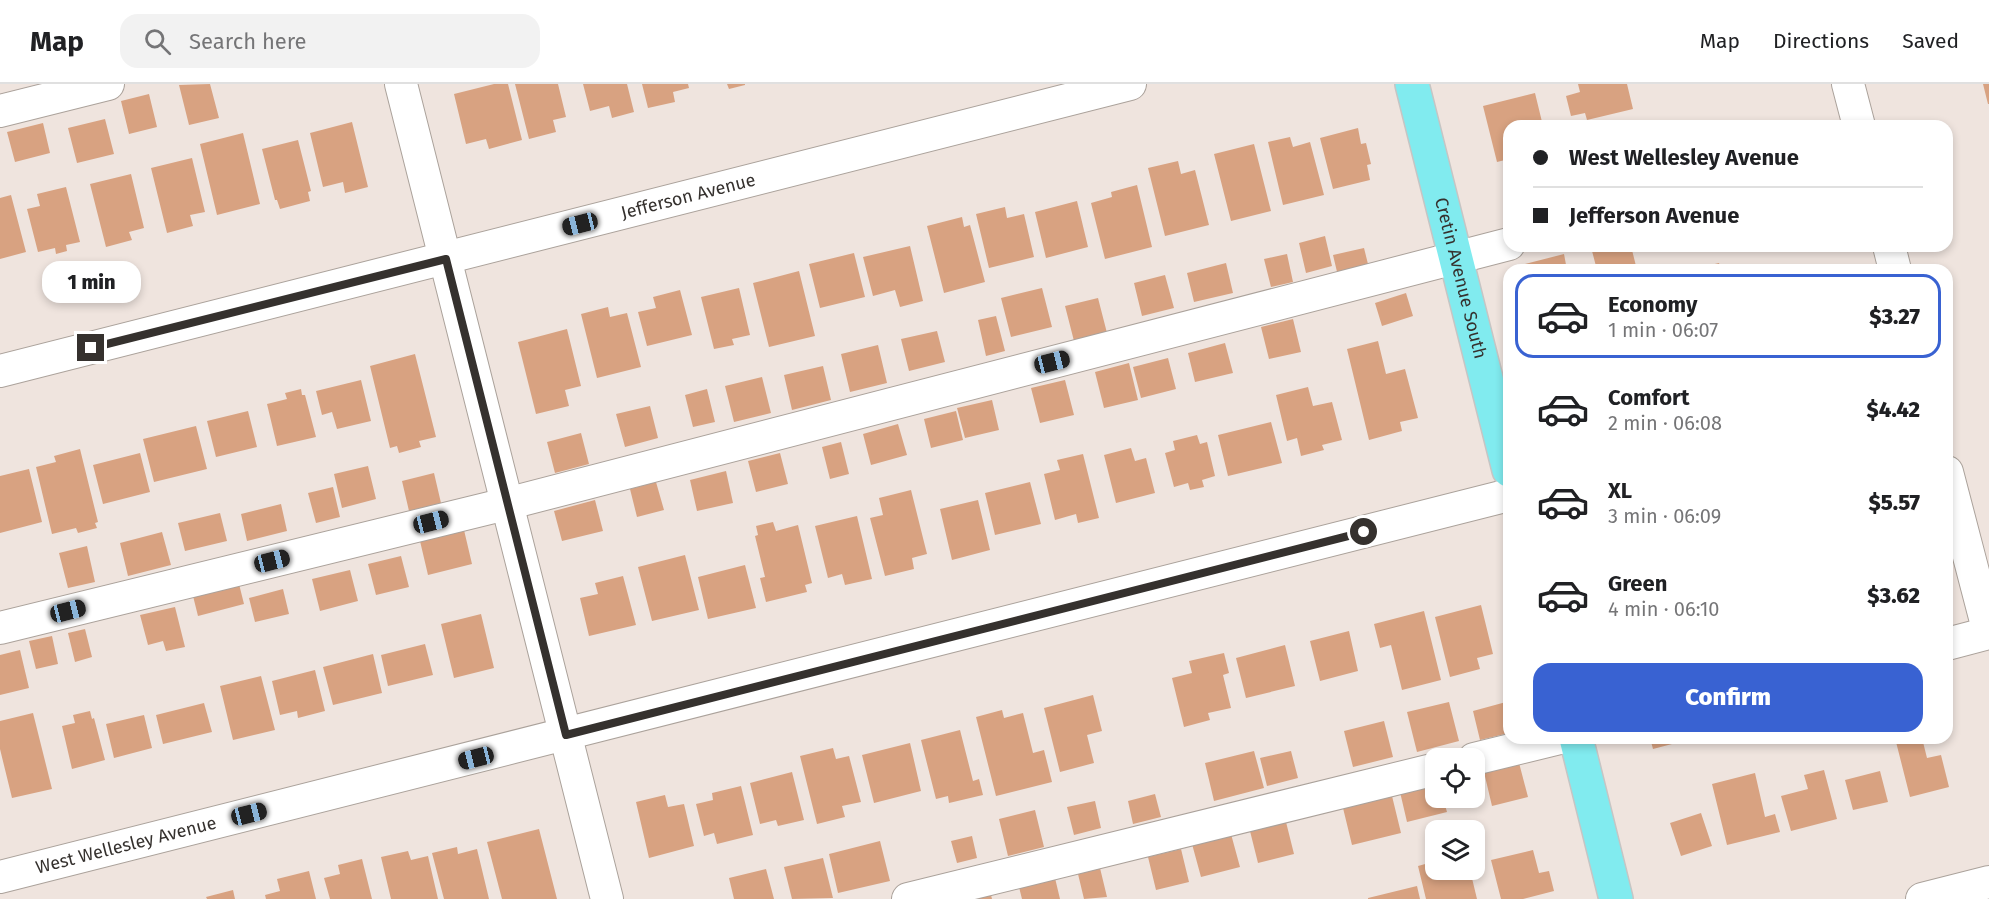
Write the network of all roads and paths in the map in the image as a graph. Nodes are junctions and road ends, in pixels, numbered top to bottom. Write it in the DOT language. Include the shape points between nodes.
graph roads {
  1 [pos="108,84"];
  2 [pos="401,84"];
  3 [pos="1130,84"];
  4 [pos="1412,84"];
  5 [pos="1848,84"];
  6 [pos="0,111"];
  7 [pos="1857,120"];
  8 [pos="1503,245"];
  9 [pos="1456,257"];
  10 [pos="446,259"];
  11 [pos="0,371"];
  12 [pos="1503,446"];
  13 [pos="1953,495"];
  14 [pos="1503,497"];
  15 [pos="506,504"];
  16 [pos="0,628"];
  17 [pos="1989,633"];
  18 [pos="1953,642"];
  19 [pos="566,735"];
  20 [pos="1535,744"];
  21 [pos="1577,744"];
  22 [pos="1485,756"];
  23 [pos="1425,772"];
  24 [pos="0,877"];
  25 [pos="1989,882"];
  26 [pos="607,899"];
  27 [pos="908,899"];
  28 [pos="1616,899"];
  29 [pos="1922,899"];
  1 -- 6 [label="street"];
  2 -- 10 [label="street"];
  3 -- 10 [label="street, Jefferson Avenue"];
  4 -- 9 [label="main road, Cretin Avenue South"];
  5 -- 7 [label="street"];
  8 -- 9 [label="street"];
  9 -- 12 [label="main road, Cretin Avenue South"];
  9 -- 15 [label="street"];
  10 -- 11 [label="street, Jefferson Avenue"];
  10 -- 15 [label="street"];
  13 -- 17 [label="street"];
  14 -- 19 [label="street, West Wellesley Avenue"];
  15 -- 16 [label="street"];
  15 -- 19 [label="street"];
  17 -- 18 [label="street"];
  19 -- 24 [label="street, West Wellesley Avenue"];
  19 -- 26 [label="street"];
  20 -- 22 [label="street"];
  21 -- 28 [label="main road"];
  23 -- 27 [label="street"];
  25 -- 29 [label="street"];
}
